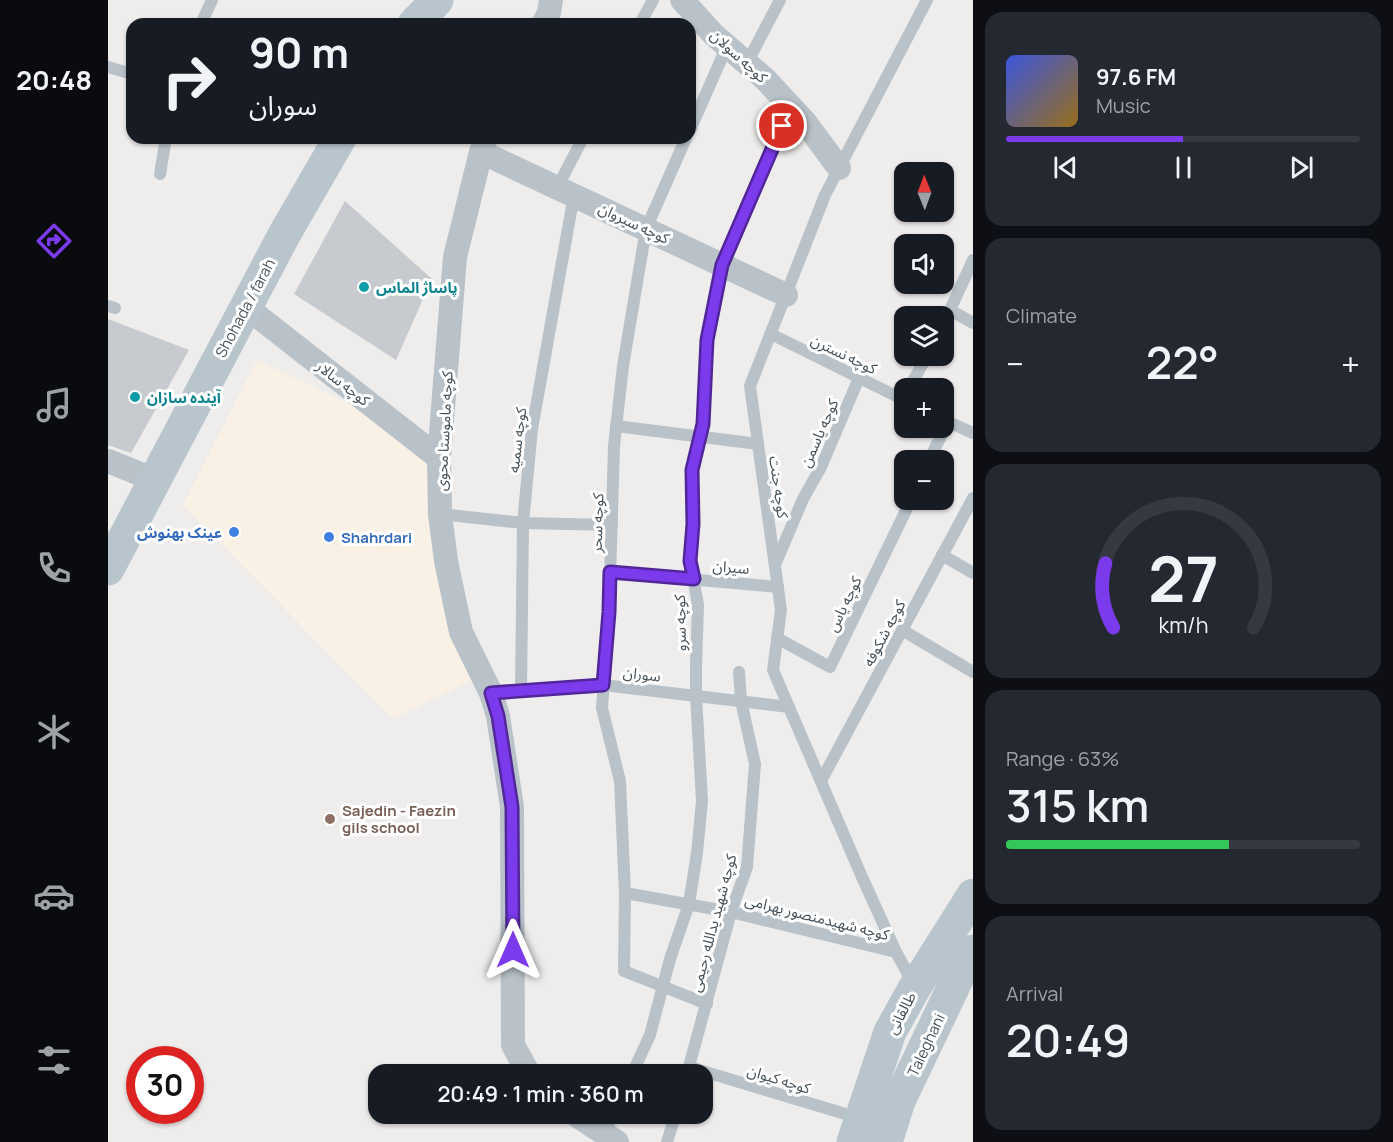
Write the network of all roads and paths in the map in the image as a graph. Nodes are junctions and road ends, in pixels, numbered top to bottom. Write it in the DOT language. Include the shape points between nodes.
graph roads {
  1 [pos="212,0"];
  2 [pos="410,0"];
  3 [pos="437,0"];
  4 [pos="551,0"];
  5 [pos="652,0"];
  6 [pos="682,0"];
  7 [pos="780,0"];
  8 [pos="927,0"];
  9 [pos="204,18"];
  10 [pos="403,18"];
  11 [pos="420,18"];
  12 [pos="546,18"];
  13 [pos="643,18"];
  14 [pos="727,46"];
  15 [pos="747,63"];
  16 [pos="108,67"];
  17 [pos="126,72"];
  18 [pos="790,106"];
  19 [pos="696,116"];
  20 [pos="165,144"];
  21 [pos="337,144"];
  22 [pos="581,144"];
  23 [pos="683,144"];
  24 [pos="484,145"];
  25 [pos="839,168"];
  26 [pos="160,174"];
  27 [pos="566,192"];
  28 [pos="646,229"];
  29 [pos="973,260"];
  30 [pos="722,265"];
  31 [pos="786,295"];
  32 [pos="952,306"];
  33 [pos="246,307"];
  34 [pos="954,312"];
  35 [pos="973,323"];
  36 [pos="771,334"];
  37 [pos="859,378"];
  38 [pos="894,392"];
  39 [pos="954,424"];
  40 [pos="616,426"];
  41 [pos="973,432"];
  42 [pos="700,436"];
  43 [pos="758,444"];
  44 [pos="440,458"];
  45 [pos="108,461"];
  46 [pos="155,480"];
  47 [pos="973,498"];
  48 [pos="906,510"];
  49 [pos="440,514"];
  50 [pos="523,523"];
  51 [pos="612,525"];
  52 [pos="942,555"];
  53 [pos="775,565"];
  54 [pos="108,568"];
  55 [pos="610,572"];
  56 [pos="973,573"];
  57 [pos="694,579"];
  58 [pos="778,586"];
  59 [pos="902,630"];
  60 [pos="777,638"];
  61 [pos="739,672"];
  62 [pos="973,672"];
  63 [pos="603,685"];
  64 [pos="521,690"];
  65 [pos="491,693"];
  66 [pos="696,696"];
  67 [pos="741,701"];
  68 [pos="789,707"];
  69 [pos="821,781"];
  70 [pos="625,893"];
  71 [pos="973,895"];
  72 [pos="689,904"];
  73 [pos="732,912"];
  74 [pos="896,952"];
  75 [pos="969,968"];
  76 [pos="663,987"];
  77 [pos="915,987"];
  78 [pos="707,1004"];
  79 [pos="523,1064"];
  80 [pos="637,1064"];
  81 [pos="690,1064"];
  82 [pos="713,1080"];
  83 [pos="592,1124"];
  84 [pos="673,1124"];
  85 [pos="857,1130"];
  86 [pos="608,1133"];
  87 [pos="667,1142"];
  88 [pos="886,1142"];
  1 -- 9 [label="lane"];
  2 -- 10 [label="main road"];
  3 -- 11 [label="main road"];
  4 -- 12 [label="street"];
  5 -- 13 [label="lane"];
  6 -- 14 [label="street, کوچه سولان"];
  7 -- 15 [label="lane"];
  8 -- 25 [label="lane, کوچه جنت"];
  14 -- 15 [label="street, کوچه سولان"];
  14 -- 19 [label="lane"];
  15 -- 18 [label="street, کوچه سولان"];
  16 -- 17 [label="lane"];
  18 -- 25 [label="street, کوچه سولان"];
  18 -- 30 [label="lane, کوچه سرو"];
  20 -- 26 [label="lane"];
  21 -- 33 [label="main road, Shohada / farah"];
  22 -- 27 [label="lane, کوچه سمیه"];
  23 -- 28 [label="lane, کوچه سحر"];
  24 -- 27 [label="street, کوچه سیروان"];
  24 -- 44 [label="street, کوچه ماموستا محوی" via="455,258"];
  25 -- 31 [label="lane, کوچه جنت"];
  27 -- 28 [label="street, کوچه سیروان"];
  27 -- 50 [label="lane, کوچه سمیه" via="532,429"];
  28 -- 30 [label="street, کوچه سیروان"];
  28 -- 40 [label="lane, کوچه سحر"];
  29 -- 32 [label="lane"];
  30 -- 31 [label="street, کوچه سیروان"];
  30 -- 42 [label="lane, کوچه سرو" via="707,340"];
  31 -- 36 [label="lane, کوچه جنت"];
  33 -- 44 [label="street, کوچه سالار"];
  33 -- 46 [label="main road, Shohada / farah"];
  34 -- 35 [label="lane"];
  36 -- 37 [label="lane, کوچه نسترن"];
  36 -- 43 [label="lane, کوچه جنت" via="750,386"];
  37 -- 38 [label="lane, کوچه نسترن"];
  37 -- 53 [label="lane, کوچه یاسمن"];
  39 -- 41 [label="lane"];
  40 -- 42 [label="lane"];
  40 -- 51 [label="lane, کوچه سحر"];
  42 -- 43 [label="lane"];
  42 -- 57 [label="lane, کوچه سرو" via="692,470 690,561"];
  43 -- 53 [label="lane, کوچه جنت"];
  44 -- 49 [label="street, کوچه ماموستا محوی"];
  45 -- 46 [label="street"];
  46 -- 54 [label="main road, Shohada / farah"];
  47 -- 52 [label="lane, کوچه شکوفه"];
  48 -- 60 [label="lane, کوچه یاس" via="830,667"];
  49 -- 50 [label="lane"];
  49 -- 65 [label="street, کوچه ماموستا محوی" via="461,632"];
  50 -- 51 [label="lane"];
  50 -- 64 [label="lane, کوچه سمیه"];
  51 -- 55 [label="lane, کوچه سحر"];
  52 -- 56 [label="lane"];
  52 -- 59 [label="lane, کوچه شکوفه"];
  53 -- 58 [label="lane, کوچه جنت"];
  55 -- 57 [label="lane, سیران"];
  55 -- 63 [label="lane, کوچه سحر"];
  57 -- 58 [label="lane, سیران"];
  57 -- 66 [label="lane, کوچه سرو" via="698,605"];
  58 -- 60 [label="lane, کوچه جنت" via="781,610"];
  59 -- 62 [label="lane"];
  59 -- 69 [label="lane, کوچه شکوفه"];
  60 -- 68 [label="lane, کوچه جنت" via="773,670"];
  61 -- 67 [label="lane, کوچه شهید یدالله رحیمی"];
  63 -- 64 [label="lane, سوران"];
  63 -- 66 [label="lane, سوران"];
  63 -- 70 [label="lane, کوچه سحر" via="602,708 620,781"];
  64 -- 65 [label="lane, سوران"];
  65 -- 79 [label="street, کوچه ماموستا محوی" via="512,807 513,1045"];
  66 -- 67 [label="lane, سوران"];
  66 -- 72 [label="lane, کوچه سرو" via="702,801"];
  67 -- 68 [label="lane, سوران"];
  67 -- 73 [label="lane, کوچه شهید یدالله رحیمی" via="755,764 747,867"];
  68 -- 69 [label="lane, کوچه جنت"];
  69 -- 74 [label="lane, کوچه جنت"];
  70 -- 72 [label="lane, کوچه شهیدمنصور بهرامی"];
  70 -- 76 [label="lane, کوچه سحر" via="624,971"];
  71 -- 77 [label="main road, طالقانی"];
  72 -- 73 [label="lane, کوچه شهیدمنصور بهرامی"];
  72 -- 76 [label="lane, کوچه سرو"];
  73 -- 74 [label="lane, کوچه شهیدمنصور بهرامی"];
  73 -- 78 [label="lane, کوچه شهید یدالله رحیمی"];
  74 -- 77 [label="lane, کوچه جنت"];
  75 -- 88 [label="main road, Taleghani" via="899,1101"];
  76 -- 78 [label="lane, کوچه سحر"];
  76 -- 80 [label="lane, کوچه سرو" via="650,1035"];
  77 -- 85 [label="main road, طالقانی" via="890,1032"];
  78 -- 81 [label="lane, کوچه شهید یدالله رحیمی"];
  82 -- 85 [label="lane, کوچه کیوان"];
  83 -- 86 [label="street"];
  84 -- 87 [label="lane"];
}
